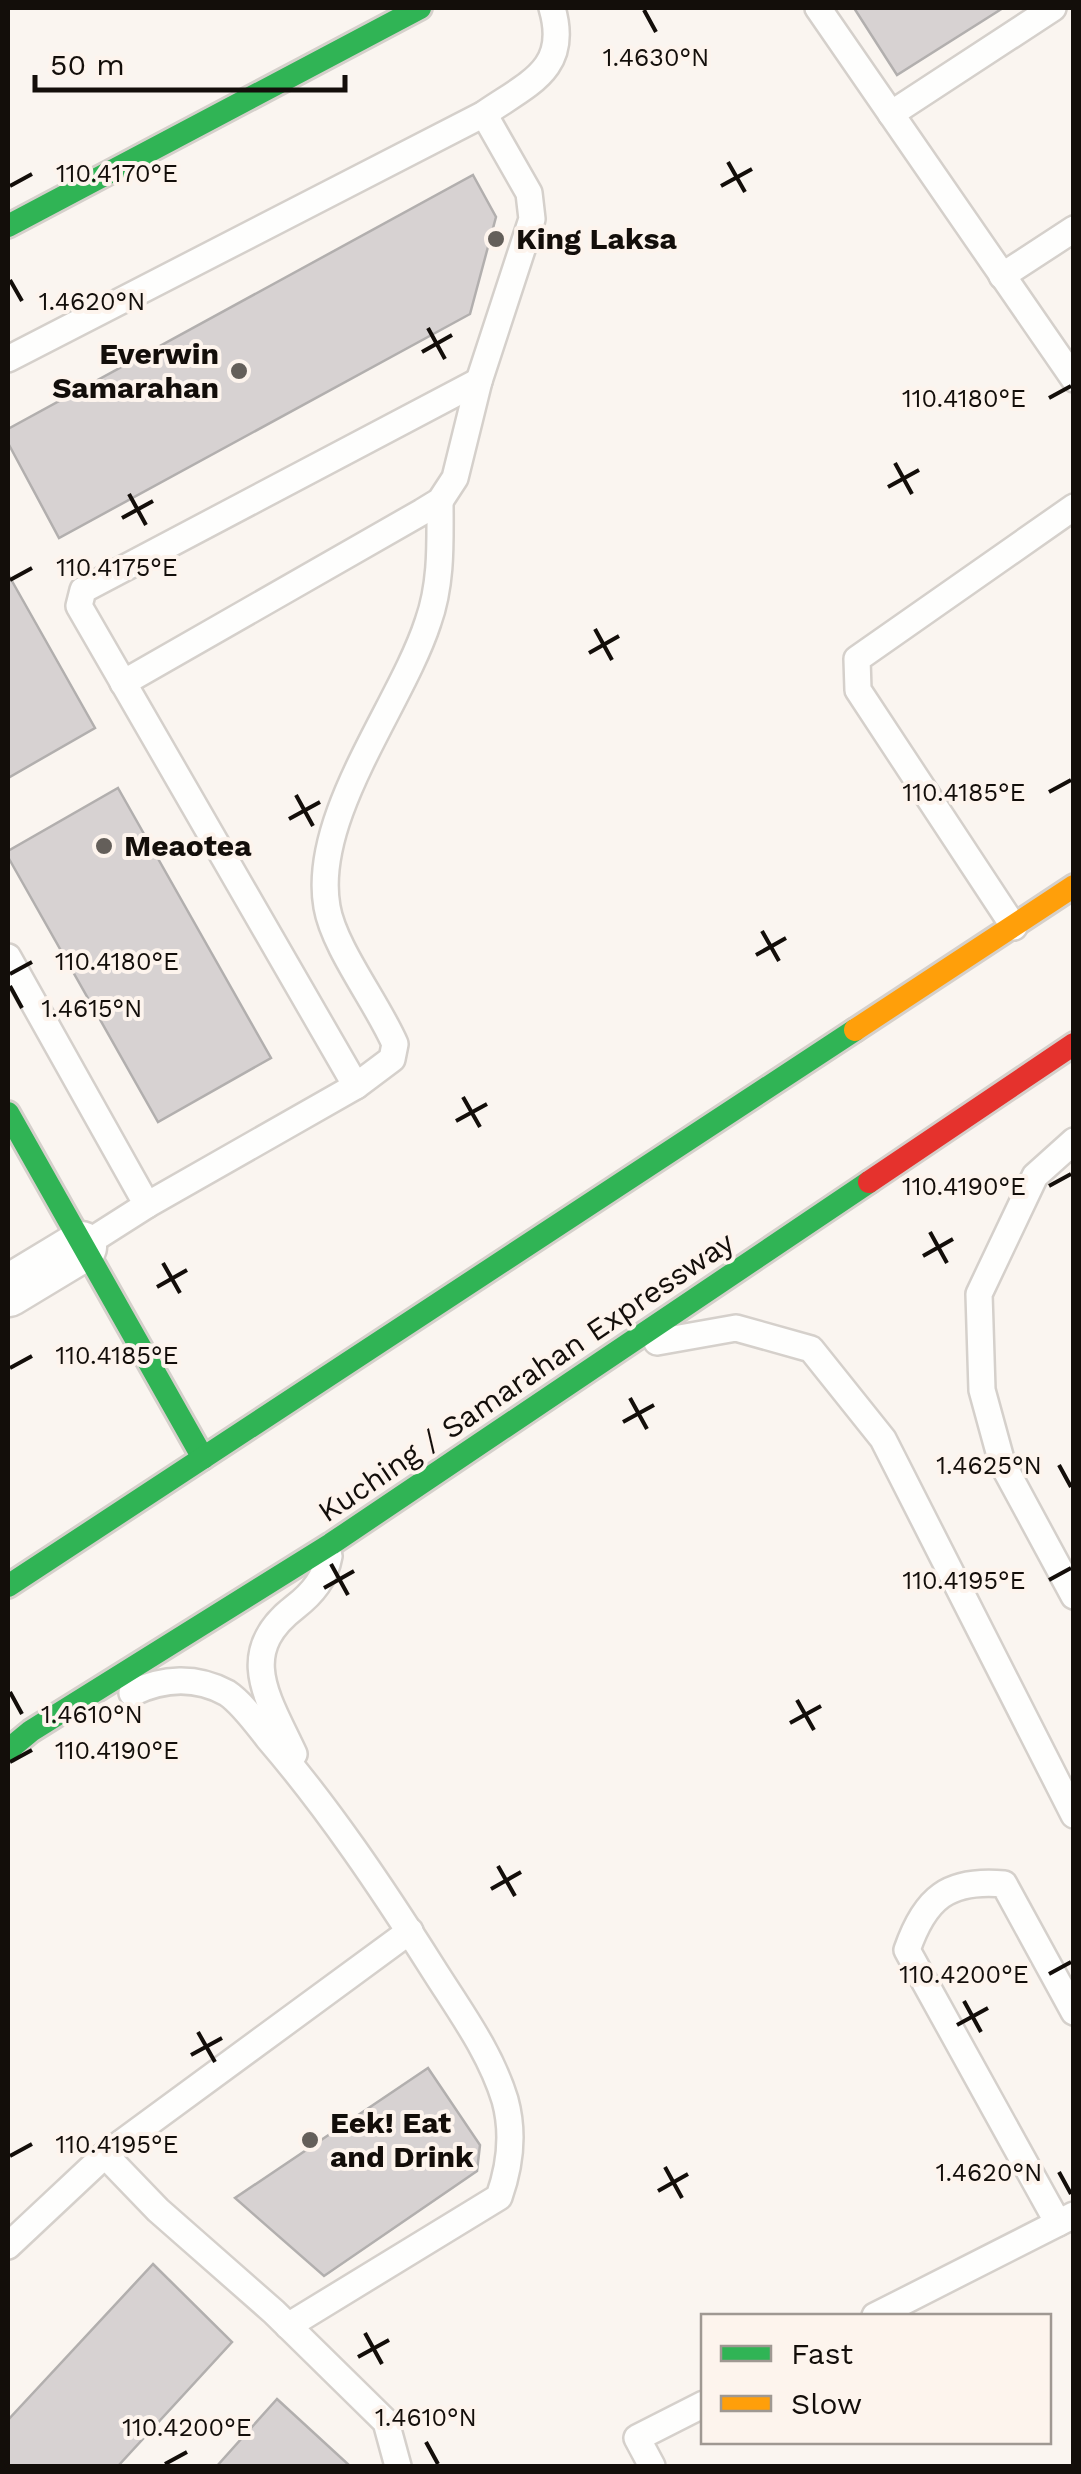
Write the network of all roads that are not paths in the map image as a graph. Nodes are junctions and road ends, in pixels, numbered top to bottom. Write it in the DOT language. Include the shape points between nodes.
graph roads {
  1 [pos="420,8"];
  2 [pos="552,8"];
  3 [pos="818,8"];
  4 [pos="1053,8"];
  5 [pos="365,20"];
  6 [pos="484,114"];
  7 [pos="890,114"];
  8 [pos="8,226"];
  9 [pos="1074,229"];
  10 [pos="1002,276"];
  11 [pos="8,360"];
  12 [pos="1074,379"];
  13 [pos="479,381"];
  14 [pos="440,500"];
  15 [pos="1074,506"];
  16 [pos="123,683"];
  17 [pos="1074,886"];
  18 [pos="1014,928"];
  19 [pos="8,956"];
  20 [pos="1074,1044"];
  21 [pos="356,1086"];
  22 [pos="8,1114"];
  23 [pos="1074,1141"];
  24 [pos="146,1206"];
  25 [pos="81,1247"];
  26 [pos="8,1291"];
  27 [pos="621,1349"];
  28 [pos="203,1458"];
  29 [pos="331,1544"];
  30 [pos="8,1586"];
  31 [pos="1074,1596"];
  32 [pos="30,1731"];
  33 [pos="8,1750"];
  34 [pos="309,1785"];
  35 [pos="1074,1815"];
  36 [pos="410,1931"];
  37 [pos="1074,2012"];
  38 [pos="105,2154"];
  39 [pos="1066,2219"];
  40 [pos="8,2246"];
  41 [pos="879,2314"];
  42 [pos="288,2326"];
  43 [pos="701,2406"];
  44 [pos="398,2466"];
  45 [pos="652,2466"];
  1 -- 5 [label="main road"];
  2 -- 6 [label="lane" via="559,31 555,55 542,75"];
  3 -- 7 [label="lane"];
  4 -- 7 [label="lane"];
  5 -- 8 [label="main road"];
  6 -- 11 [label="lane"];
  6 -- 13 [label="lane" via="529,193 532,219"];
  7 -- 10 [label="lane"];
  9 -- 10 [label="lane"];
  10 -- 12 [label="lane"];
  13 -- 14 [label="lane" via="454,478"];
  13 -- 16 [label="lane" via="82,590 79,606"];
  14 -- 16 [label="lane"];
  14 -- 21 [label="lane" via="439,574 428,622 327,852 326,909 395,1044 392,1058"];
  15 -- 18 [label="lane" via="857,659 858,690"];
  16 -- 21 [label="lane"];
  17 -- 18 [label="main road"];
  18 -- 28 [label="main road"];
  19 -- 24 [label="lane"];
  20 -- 27 [label="main road, Kuching / Samarahan Expressway"];
  21 -- 24 [label="lane"];
  22 -- 25 [label="main road"];
  23 -- 31 [label="lane" via="1035,1176 979,1294 982,1390 1002,1463"];
  24 -- 25 [label="lane"];
  25 -- 26 [label="street"];
  25 -- 28 [label="main road"];
  27 -- 29 [label="main road, Kuching / Samarahan Expressway"];
  27 -- 35 [label="lane" via="736,1328 811,1349 884,1438"];
  28 -- 30 [label="main road"];
  29 -- 32 [label="main road, Kuching / Samarahan Expressway"];
  29 -- 34 [label="lane" via="327,1571 310,1596 266,1634 261,1656 264,1685"];
  32 -- 33 [label="main road, Kuching / Samarahan Expressway"];
  32 -- 34 [label="lane" via="86,1717 149,1685 201,1684 229,1694"];
  34 -- 36 [label="lane"];
  36 -- 38 [label="lane"];
  36 -- 42 [label="lane" via="488,2057 506,2104 511,2164 499,2197"];
  37 -- 39 [label="lane" via="1004,1884 966,1881 920,1913 907,1950"];
  38 -- 40 [label="lane"];
  38 -- 42 [label="lane"];
  39 -- 41 [label="lane"];
  42 -- 44 [label="lane" via="386,2422"];
  43 -- 45 [label="lane" via="637,2438"];
}
